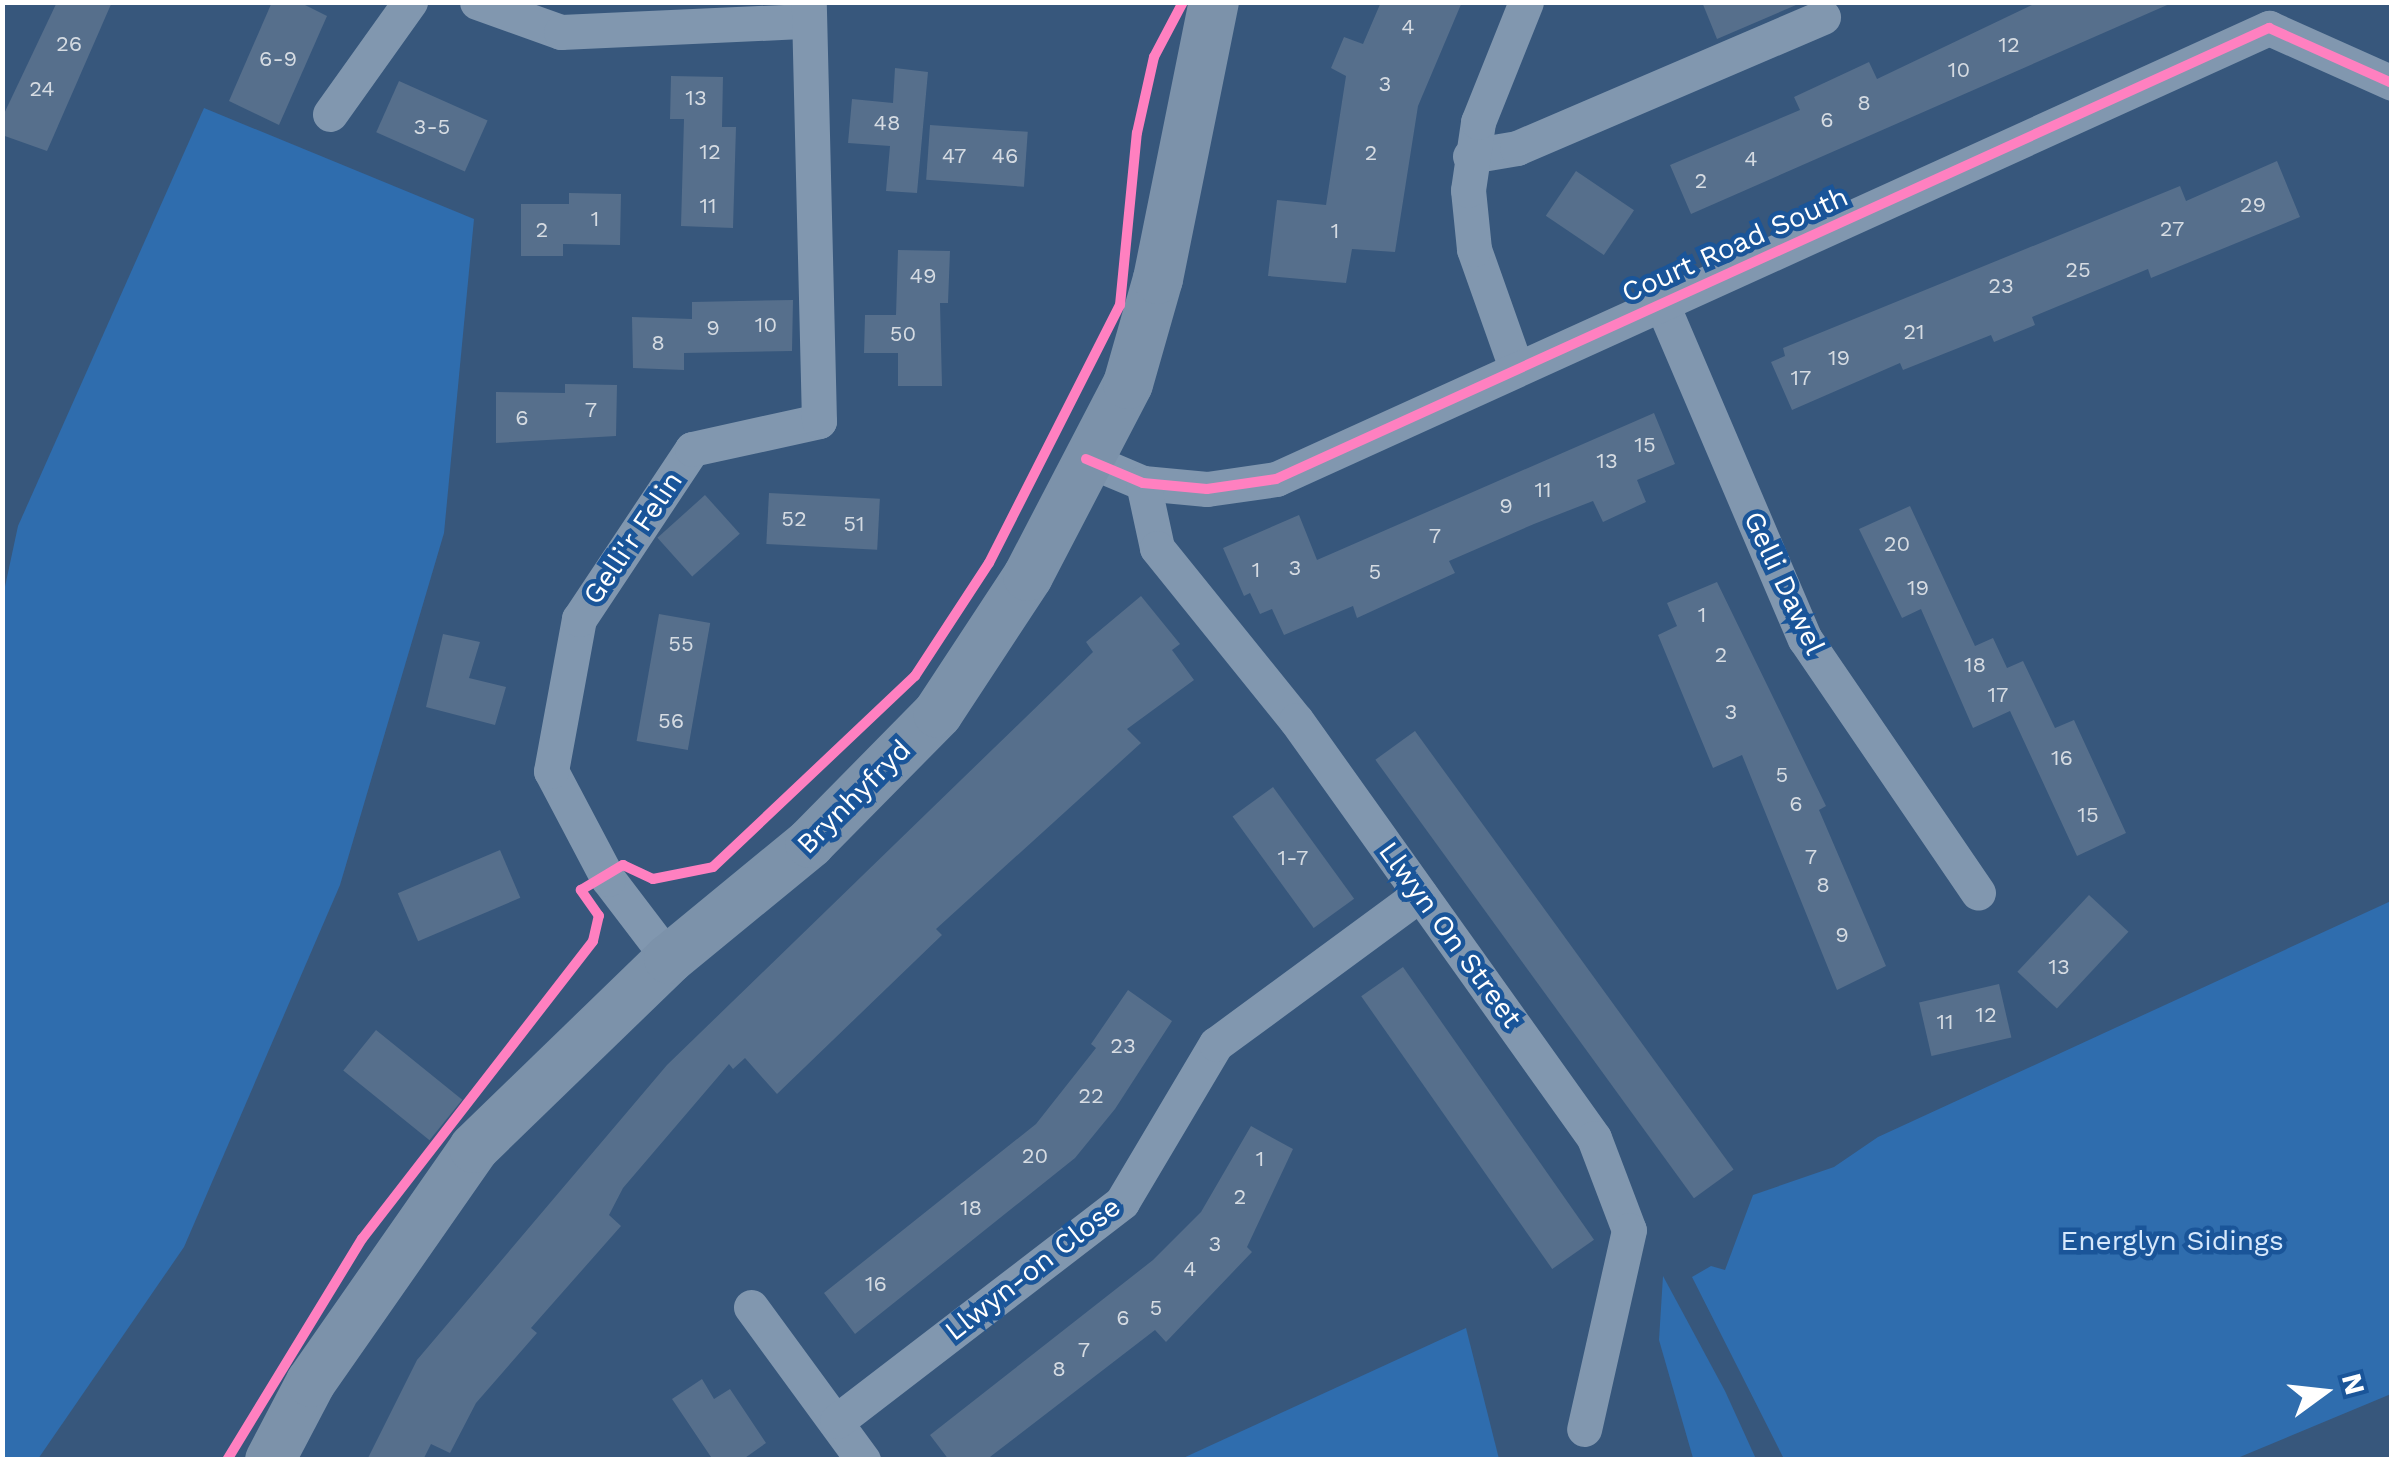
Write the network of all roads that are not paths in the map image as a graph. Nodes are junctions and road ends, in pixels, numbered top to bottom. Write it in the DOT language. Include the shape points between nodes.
graph roads {
  1 [pos="410,2"];
  2 [pos="477,2"];
  3 [pos="1214,2"];
  4 [pos="1526,2"];
  5 [pos="808,12"];
  6 [pos="1824,17"];
  7 [pos="2392,83"];
  8 [pos="330,114"];
  9 [pos="1470,156"];
  10 [pos="1661,302"];
  11 [pos="1514,365"];
  12 [pos="1086,459"];
  13 [pos="1143,484"];
  14 [pos="1978,893"];
  15 [pos="1420,894"];
  16 [pos="669,959"];
  17 [pos="751,1306"];
  18 [pos="837,1421"];
  19 [pos="1584,1429"];
  20 [pos="270,1460"];
  21 [pos="863,1460"];
  1 -- 8 [label="street"];
  2 -- 5 [label="street" via="561,32"];
  3 -- 12 [label="main road, Brynhyfryd" via="1158,279 1128,384"];
  4 -- 9 [label="street"];
  5 -- 16 [label="street, Gelli'r Felin" via="818,420 692,449 579,619 551,771 608,879"];
  6 -- 9 [label="street" via="1517,148"];
  7 -- 10 [label="street, Court Road South" via="2269,28"];
  9 -- 11 [label="street" via="1474,249"];
  10 -- 11 [label="street, Court Road South"];
  10 -- 14 [label="street, Gelli Dawel" via="1805,639"];
  11 -- 13 [label="street, Court Road South" via="1276,480 1207,489"];
  12 -- 13 [label="street, Court Road South"];
  12 -- 16 [label="main road, Brynhyfryd" via="1028,576 938,713 810,843"];
  13 -- 15 [label="street, Llwyn On Street" via="1157,548 1296,720"];
  15 -- 18 [label="street, Llwyn-on Close" via="1216,1044 1122,1202"];
  15 -- 19 [label="street, Llwyn On Street" via="1594,1138 1629,1230"];
  16 -- 20 [label="main road, Brynhyfryd" via="474,1148 312,1382"];
  17 -- 18 [label="street"];
  18 -- 21 [label="street"];
}
